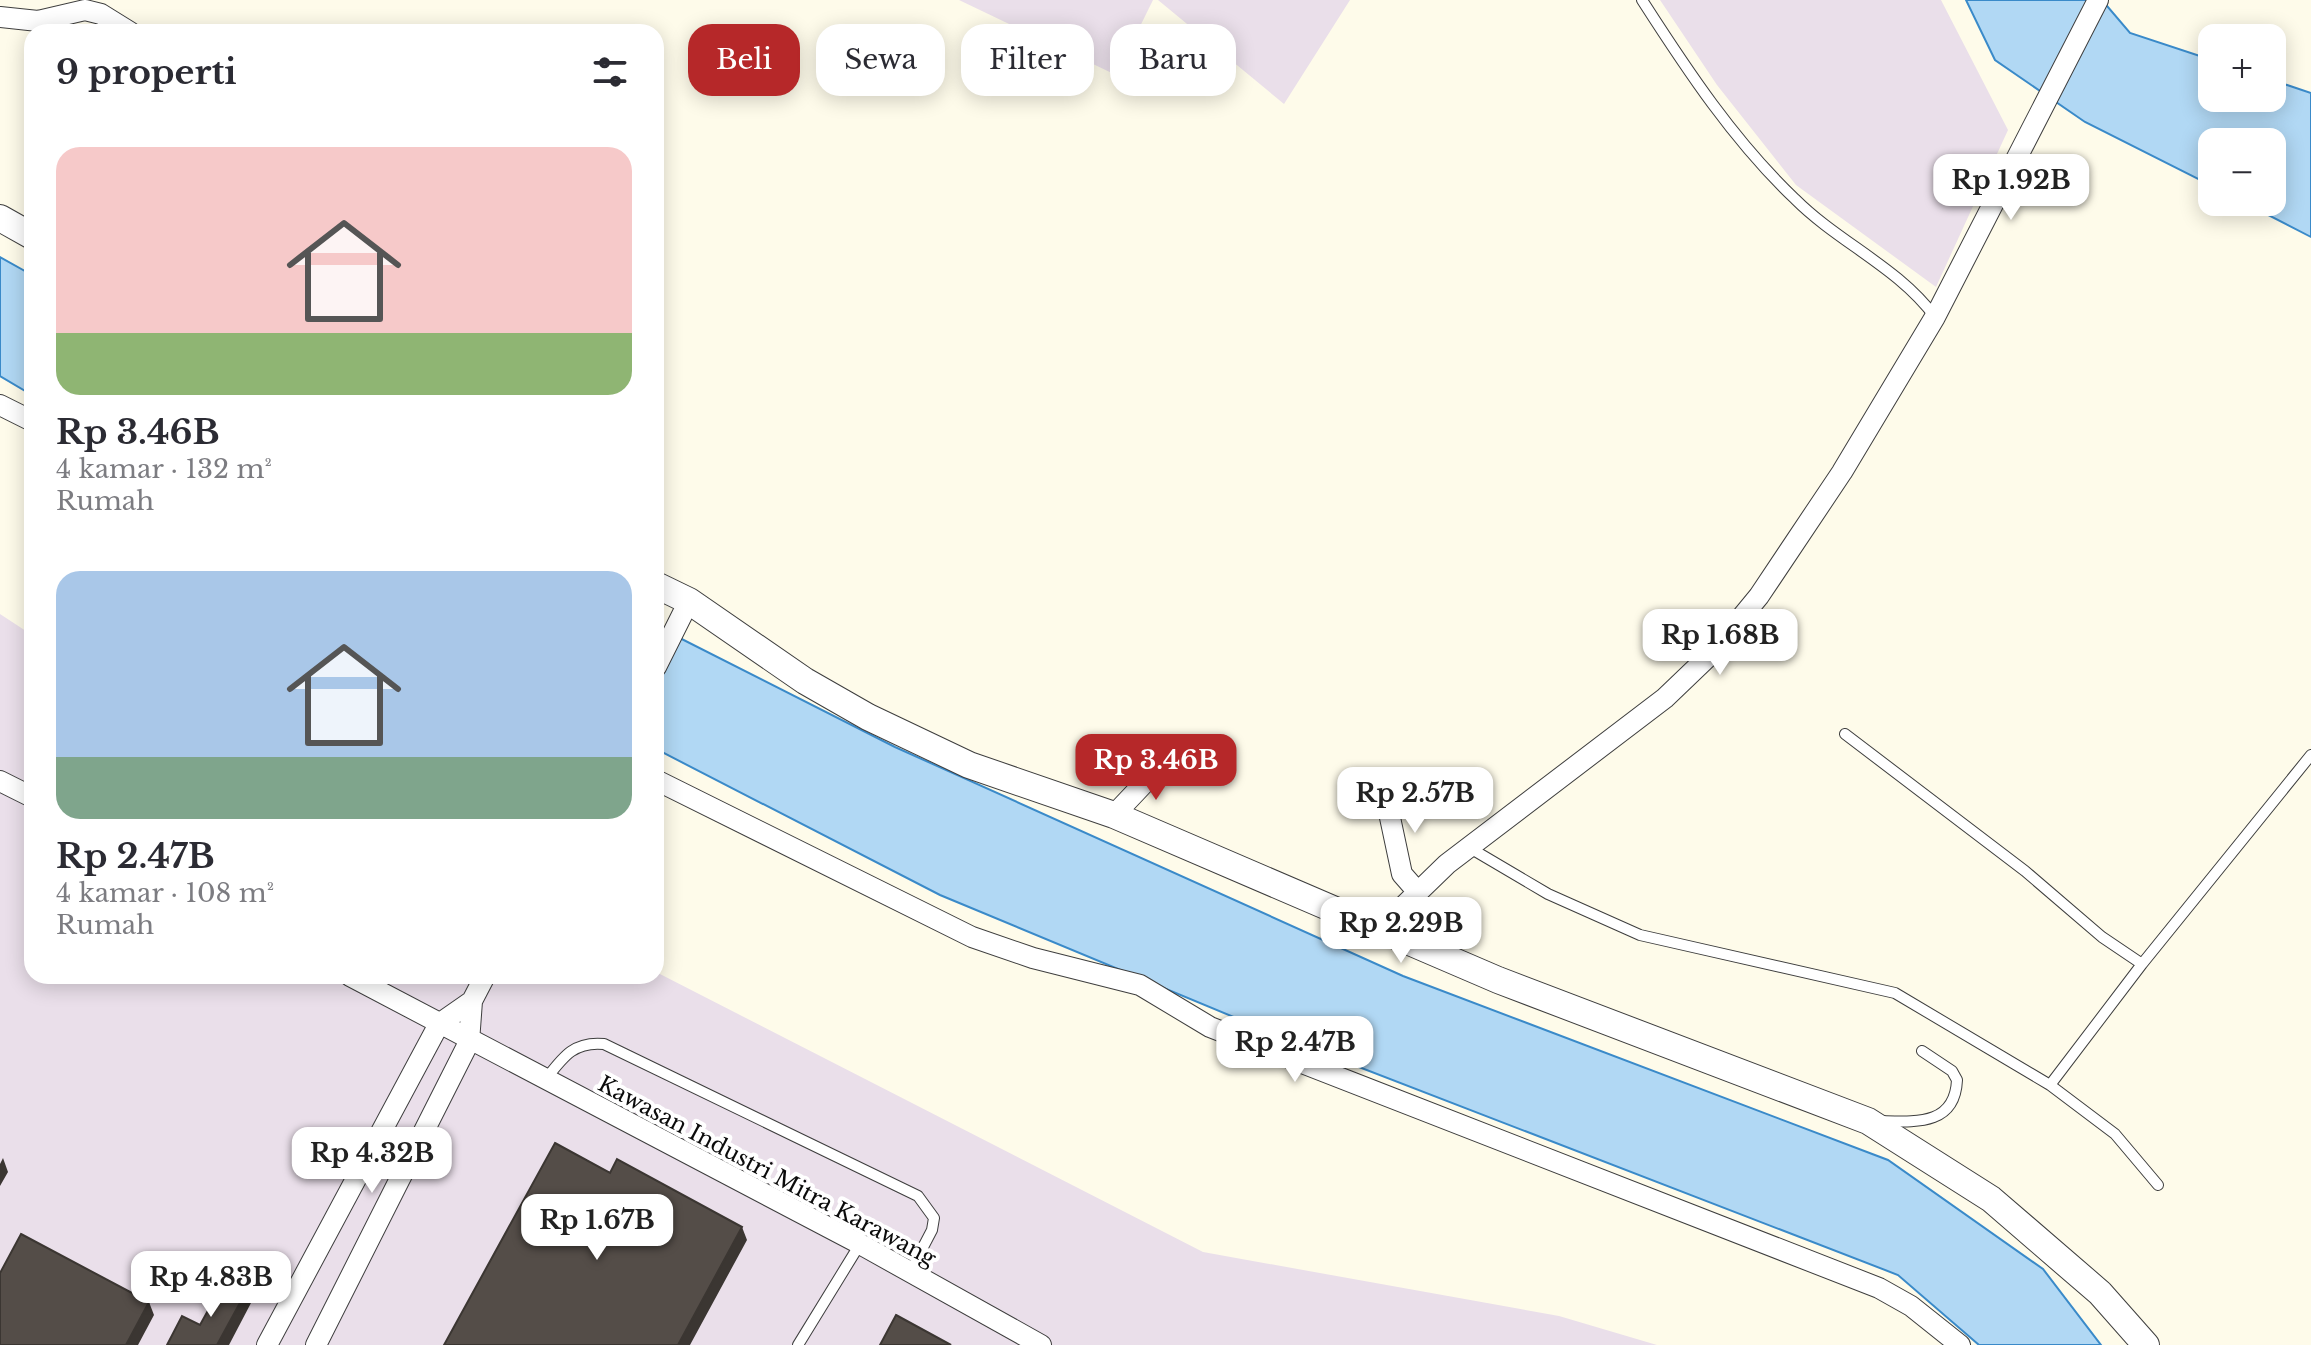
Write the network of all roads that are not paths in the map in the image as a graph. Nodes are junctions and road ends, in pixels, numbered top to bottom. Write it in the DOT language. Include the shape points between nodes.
graph roads {
  1 [pos="1642,0"];
  2 [pos="2098,0"];
  3 [pos="0,17"];
  4 [pos="117,24"];
  5 [pos="0,218"];
  6 [pos="24,232"];
  7 [pos="1935,317"];
  8 [pos="0,405"];
  9 [pos="24,417"];
  10 [pos="664,589"];
  11 [pos="689,601"];
  12 [pos="664,651"];
  13 [pos="1845,734"];
  14 [pos="2311,755"];
  15 [pos="1168,758"];
  16 [pos="0,781"];
  17 [pos="664,784"];
  18 [pos="24,793"];
  19 [pos="1385,794"];
  20 [pos="1114,815"];
  21 [pos="1470,848"];
  22 [pos="1416,890"];
  23 [pos="1380,929"];
  24 [pos="2142,964"];
  25 [pos="365,984"];
  26 [pos="481,984"];
  27 [pos="472,1001"];
  28 [pos="439,1024"];
  29 [pos="469,1042"];
  30 [pos="1922,1051"];
  31 [pos="545,1081"];
  32 [pos="2050,1085"];
  33 [pos="1868,1121"];
  34 [pos="2158,1185"];
  35 [pos="860,1244"];
  36 [pos="909,1274"];
  37 [pos="267,1345"];
  38 [pos="316,1345"];
  39 [pos="798,1345"];
  40 [pos="1041,1345"];
  41 [pos="1960,1345"];
  42 [pos="2146,1345"];
  1 -- 7 [label="lane" via="1670,46 1763,167 1810,213 1916,292"];
  2 -- 7 [label="street"];
  3 -- 4 [label="street" via="38,21 85,10"];
  5 -- 6 [label="street"];
  7 -- 21 [label="street" via="1842,472 1759,596 1713,652 1665,698"];
  8 -- 9 [label="street"];
  10 -- 11 [label="street"];
  11 -- 12 [label="street"];
  11 -- 20 [label="street" via="805,681 868,717 1007,780"];
  13 -- 24 [label="lane"];
  14 -- 24 [label="lane"];
  15 -- 20 [label="street"];
  16 -- 18 [label="street"];
  17 -- 41 [label="street" via="972,937 1140,985 1210,1027 1879,1288"];
  19 -- 22 [label="street" via="1402,874"];
  20 -- 23 [label="street"];
  21 -- 22 [label="street"];
  21 -- 32 [label="lane" via="1548,894 1640,935 1895,993"];
  22 -- 23 [label="street"];
  23 -- 33 [label="street" via="1498,980"];
  24 -- 32 [label="lane"];
  25 -- 28 [label="street, Kawasan Industri Mitra Karawang"];
  26 -- 27 [label="street"];
  27 -- 28 [label="street"];
  27 -- 29 [label="street"];
  28 -- 29 [label="street, Kawasan Industri Mitra Karawang"];
  28 -- 37 [label="street"];
  29 -- 31 [label="street, Kawasan Industri Mitra Karawang"];
  29 -- 38 [label="street"];
  30 -- 33 [label="lane" via="1957,1080 1949,1108 1918,1123"];
  31 -- 35 [label="street, Kawasan Industri Mitra Karawang"];
  31 -- 36 [label="lane" via="567,1052 604,1044 918,1196 934,1218"];
  32 -- 34 [label="lane" via="2115,1134"];
  33 -- 42 [label="street" via="2003,1208 2100,1293"];
  35 -- 36 [label="street, Kawasan Industri Mitra Karawang"];
  35 -- 39 [label="lane"];
  36 -- 40 [label="street, Kawasan Industri Mitra Karawang"];
}
